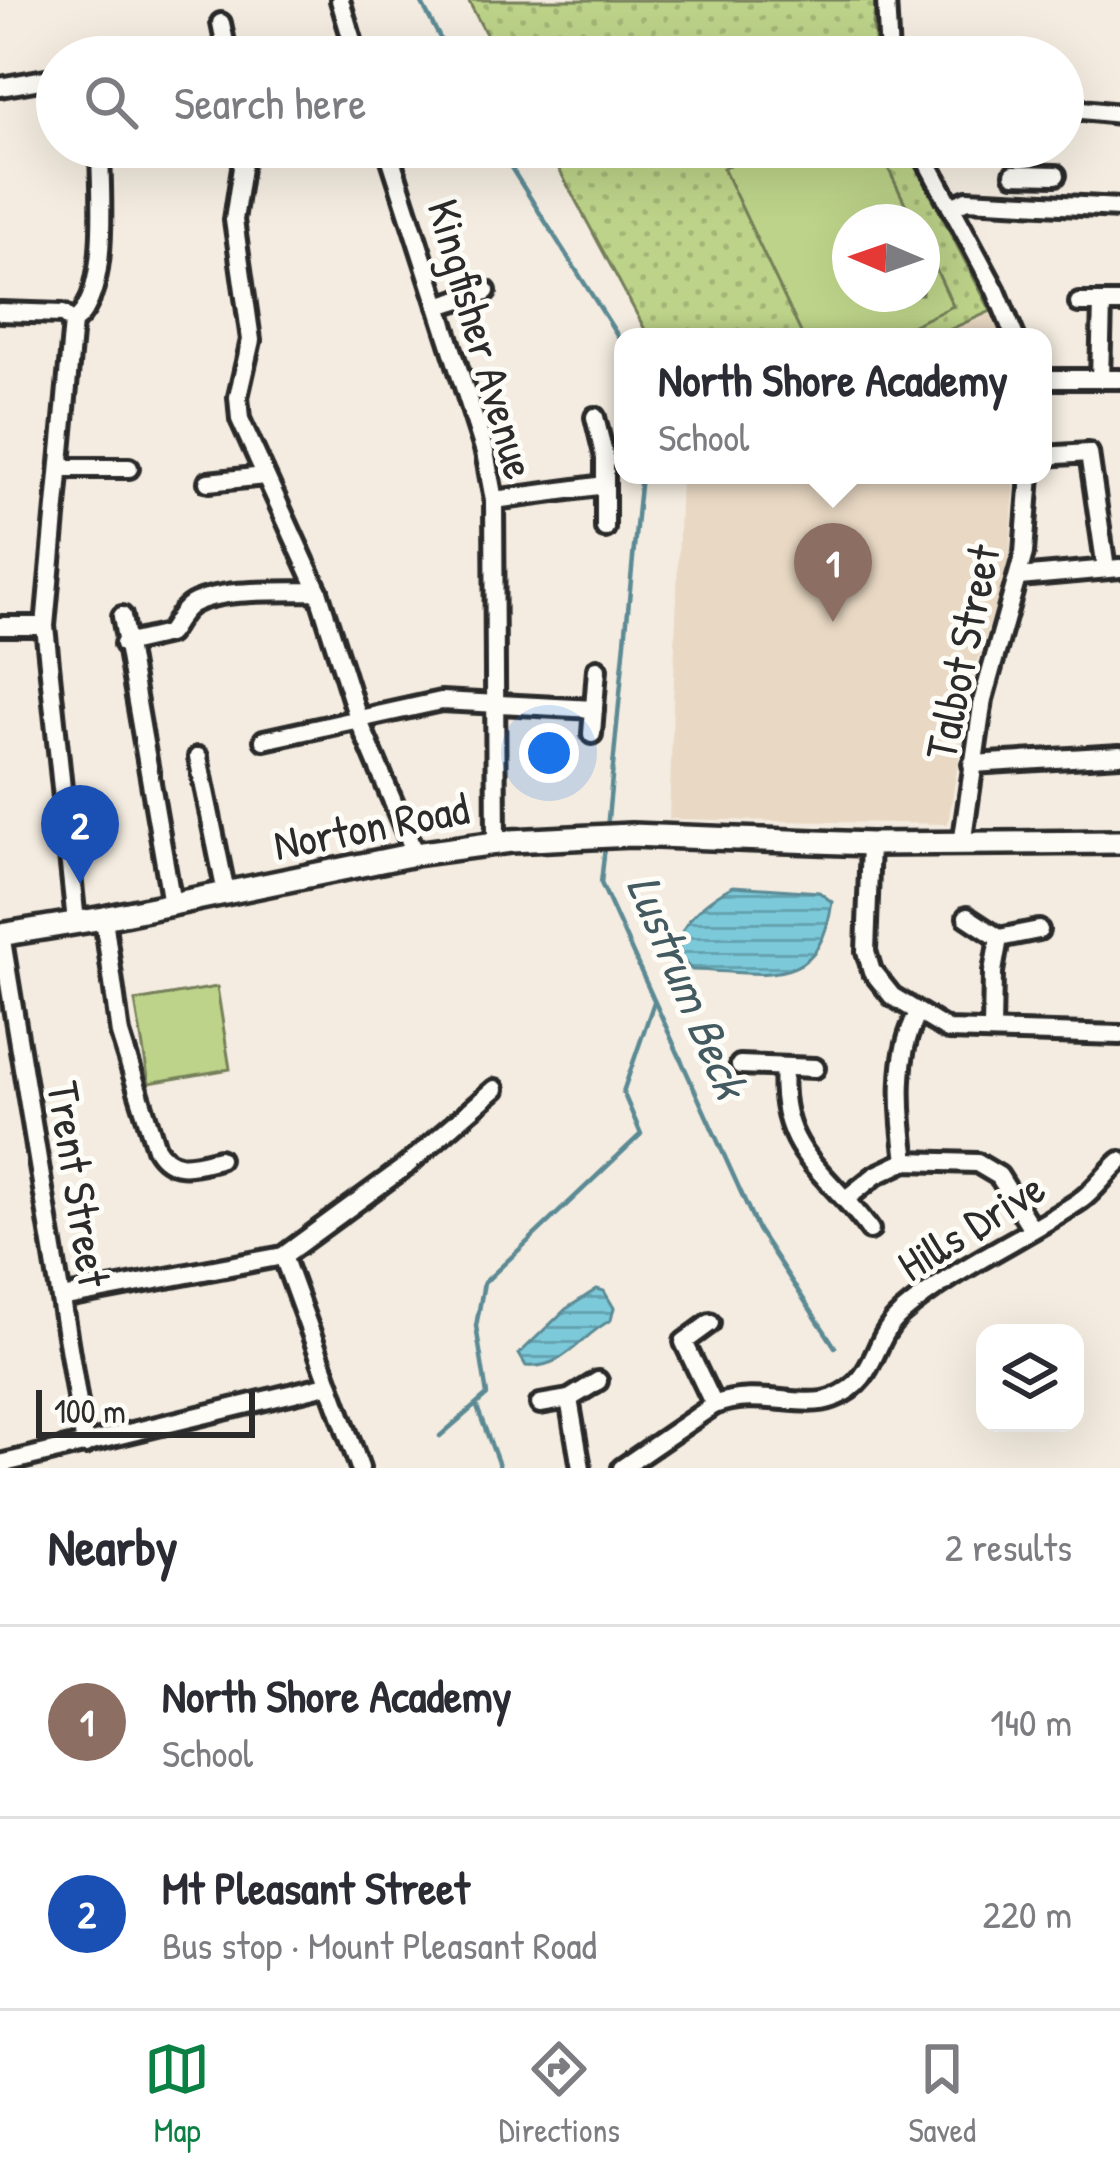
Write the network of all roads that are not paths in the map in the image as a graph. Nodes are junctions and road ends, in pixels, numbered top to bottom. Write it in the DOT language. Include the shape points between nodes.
graph roads {
  1 [pos="340,0"];
  2 [pos="886,0"];
  3 [pos="221,22"];
  4 [pos="224,36"];
  5 [pos="351,36"];
  6 [pos="888,36"];
  7 [pos="36,81"];
  8 [pos="0,87"];
  9 [pos="1084,111"];
  10 [pos="1120,115"];
  11 [pos="100,168"];
  12 [pos="242,168"];
  13 [pos="394,168"];
  14 [pos="930,168"];
  15 [pos="1014,174"];
  16 [pos="1056,175"];
  17 [pos="1034,176"];
  18 [pos="1032,204"];
  19 [pos="951,208"];
  20 [pos="1120,208"];
  21 [pos="486,291"];
  22 [pos="1079,303"];
  23 [pos="1111,303"];
  24 [pos="438,306"];
  25 [pos="0,312"];
  26 [pos="73,322"];
  27 [pos="1011,328"];
  28 [pos="1052,379"];
  29 [pos="1100,379"];
  30 [pos="1120,379"];
  31 [pos="596,418"];
  32 [pos="1052,455"];
  33 [pos="62,468"];
  34 [pos="129,468"];
  35 [pos="266,476"];
  36 [pos="208,482"];
  37 [pos="1029,484"];
  38 [pos="605,485"];
  39 [pos="494,500"];
  40 [pos="604,528"];
  41 [pos="1113,568"];
  42 [pos="1019,577"];
  43 [pos="318,591"];
  44 [pos="122,616"];
  45 [pos="0,626"];
  46 [pos="45,626"];
  47 [pos="124,644"];
  48 [pos="597,669"];
  49 [pos="493,701"];
  50 [pos="594,709"];
  51 [pos="359,721"];
  52 [pos="592,734"];
  53 [pos="264,740"];
  54 [pos="1120,755"];
  55 [pos="198,757"];
  56 [pos="972,764"];
  57 [pos="496,842"];
  58 [pos="1120,842"];
  59 [pos="870,844"];
  60 [pos="962,845"];
  61 [pos="415,854"];
  62 [pos="226,893"];
  63 [pos="172,904"];
  64 [pos="967,917"];
  65 [pos="104,918"];
  66 [pos="76,922"];
  67 [pos="1040,930"];
  68 [pos="0,934"];
  69 [pos="999,938"];
  70 [pos="918,1014"];
  71 [pos="992,1031"];
  72 [pos="1120,1035"];
  73 [pos="740,1065"];
  74 [pos="784,1066"];
  75 [pos="815,1068"];
  76 [pos="494,1088"];
  77 [pos="219,1159"];
  78 [pos="1120,1160"];
  79 [pos="906,1161"];
  80 [pos="847,1198"];
  81 [pos="1032,1229"];
  82 [pos="870,1230"];
  83 [pos="283,1256"];
  84 [pos="61,1298"];
  85 [pos="710,1323"];
  86 [pos="598,1381"];
  87 [pos="327,1384"];
  88 [pos="569,1399"];
  89 [pos="540,1405"];
  90 [pos="714,1405"];
  91 [pos="85,1444"];
  92 [pos="0,1464"];
  93 [pos="360,1468"];
  94 [pos="581,1468"];
  95 [pos="622,1468"];
  1 -- 5 [label="street"];
  2 -- 6 [label="street"];
  3 -- 4 [label="street"];
  7 -- 8 [label="street"];
  9 -- 10 [label="street"];
  11 -- 26 [label="street" via="99,273"];
  12 -- 35 [label="street" via="234,220 250,340 238,410"];
  13 -- 24 [label="street, Kingfisher Avenue"];
  14 -- 19 [label="street"];
  15 -- 17 [label="street"];
  16 -- 17 [label="street"];
  17 -- 18 [label="street"];
  18 -- 19 [label="street" via="967,200"];
  18 -- 20 [label="street"];
  19 -- 27 [label="street"];
  21 -- 24 [label="street"];
  22 -- 23 [label="street"];
  23 -- 29 [label="street"];
  24 -- 39 [label="street, Kingfisher Avenue"];
  25 -- 26 [label="street" via="63,314"];
  26 -- 33 [label="street"];
  28 -- 29 [label="street"];
  29 -- 30 [label="street"];
  31 -- 38 [label="street"];
  32 -- 41 [label="street" via="1089,453"];
  33 -- 34 [label="street"];
  33 -- 46 [label="street"];
  35 -- 36 [label="street"];
  35 -- 43 [label="street"];
  37 -- 42 [label="street, Talbot Street"];
  38 -- 39 [label="street"];
  38 -- 40 [label="street"];
  39 -- 49 [label="street, Kingfisher Avenue"];
  41 -- 42 [label="street"];
  42 -- 56 [label="street, Talbot Street"];
  43 -- 47 [label="street" via="198,602 168,634"];
  43 -- 51 [label="street"];
  44 -- 47 [label="street"];
  45 -- 46 [label="street"];
  46 -- 66 [label="street"];
  47 -- 63 [label="street"];
  48 -- 50 [label="street"];
  49 -- 50 [label="street"];
  49 -- 51 [label="street" via="441,701"];
  49 -- 57 [label="street, Kingfisher Avenue"];
  50 -- 52 [label="street"];
  51 -- 53 [label="street"];
  51 -- 61 [label="street"];
  54 -- 56 [label="street"];
  55 -- 62 [label="street"];
  56 -- 60 [label="street, Talbot Street"];
  57 -- 59 [label="main road, Norton Road" via="602,836"];
  57 -- 61 [label="main road, Norton Road"];
  58 -- 60 [label="main road, Norton Road"];
  59 -- 60 [label="main road, Norton Road"];
  59 -- 70 [label="street" via="868,962 884,988"];
  61 -- 62 [label="main road, Norton Road"];
  62 -- 63 [label="main road, Norton Road"];
  63 -- 65 [label="main road, Norton Road"];
  64 -- 69 [label="street"];
  65 -- 66 [label="main road, Norton Road"];
  65 -- 77 [label="street" via="121,1034 156,1148 186,1167"];
  66 -- 68 [label="main road, Norton Road"];
  67 -- 69 [label="street"];
  68 -- 84 [label="street, Trent Street"];
  69 -- 71 [label="street"];
  70 -- 71 [label="street" via="948,1030"];
  70 -- 79 [label="street" via="904,1040"];
  71 -- 72 [label="street"];
  73 -- 74 [label="street"];
  74 -- 75 [label="street"];
  74 -- 80 [label="street" via="786,1109 804,1153"];
  76 -- 83 [label="street" via="406,1166"];
  78 -- 81 [label="street, Hills Drive" via="1083,1199"];
  79 -- 80 [label="street"];
  79 -- 81 [label="street" via="986,1166"];
  80 -- 82 [label="street"];
  81 -- 90 [label="street, Hills Drive" via="898,1316 870,1370 832,1398 745,1396"];
  83 -- 84 [label="street"];
  83 -- 87 [label="street"];
  84 -- 91 [label="street, Trent Street"];
  85 -- 90 [label="street" via="684,1342"];
  86 -- 88 [label="street"];
  87 -- 91 [label="street"];
  87 -- 93 [label="street"];
  88 -- 89 [label="street"];
  88 -- 94 [label="street"];
  90 -- 95 [label="street, Hills Drive"];
  91 -- 92 [label="street"];
}
